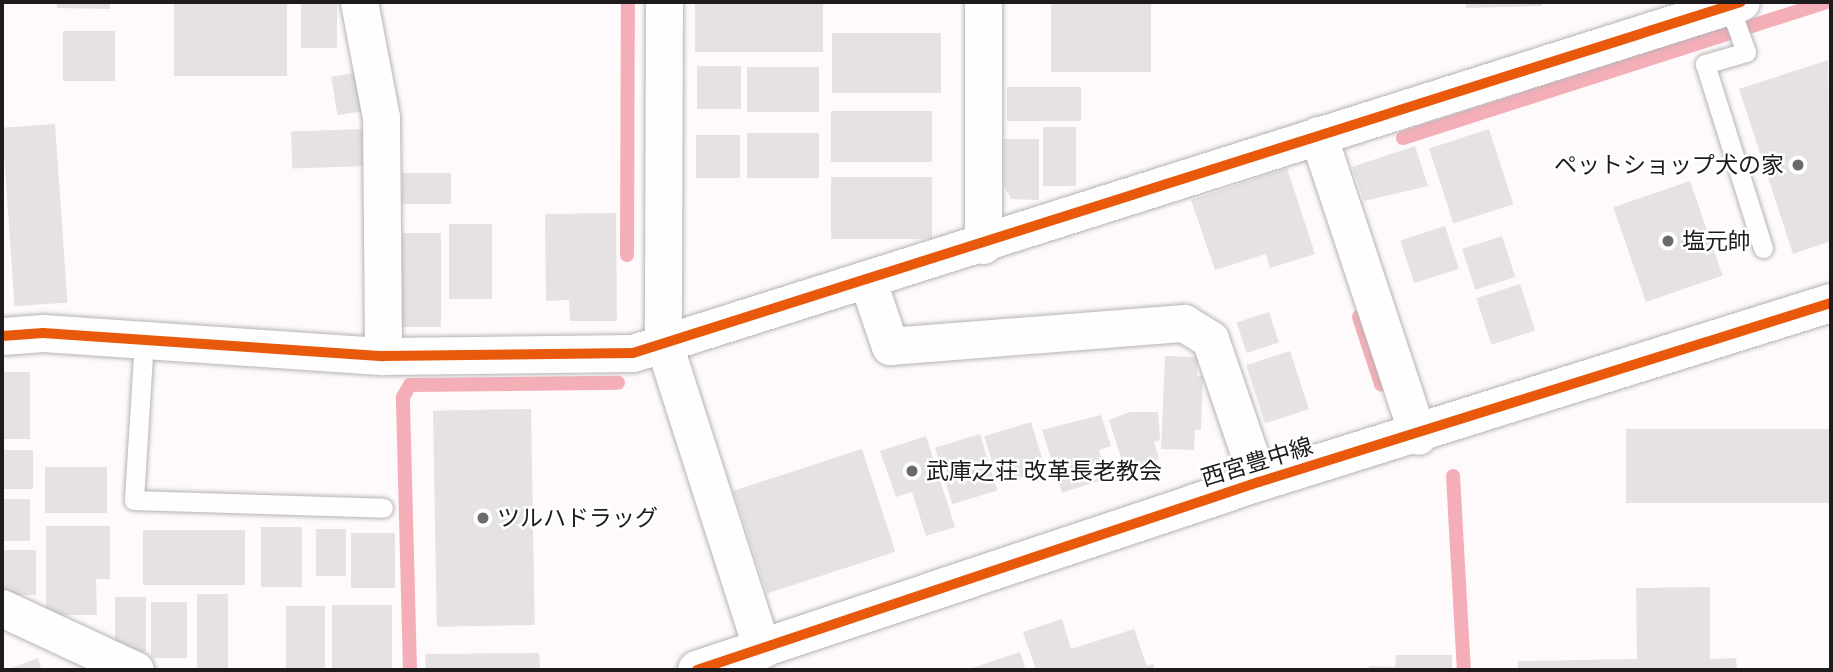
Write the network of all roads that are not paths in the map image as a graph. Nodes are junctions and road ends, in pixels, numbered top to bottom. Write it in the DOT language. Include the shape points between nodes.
graph roads {
  1 [pos="359,2"];
  2 [pos="664,2"];
  3 [pos="983,2"];
  4 [pos="1725,14"];
  5 [pos="1318,135"];
  6 [pos="983,245"];
  7 [pos="1763,248"];
  8 [pos="867,279"];
  9 [pos="1831,303"];
  10 [pos="2,336"];
  11 [pos="144,340"];
  12 [pos="663,341"];
  13 [pos="383,356"];
  14 [pos="1418,436"];
  15 [pos="1259,482"];
  16 [pos="383,508"];
  17 [pos="2,608"];
  18 [pos="762,650"];
  19 [pos="135,670"];
  20 [pos="697,670"];
  1 -- 13 [label="street" via="380,117"];
  2 -- 12 [label="street"];
  3 -- 6 [label="street"];
  4 -- 5 [label="street"];
  4 -- 7 [label="lane" via="1746,52 1705,64"];
  5 -- 6 [label="street"];
  5 -- 14 [label="street"];
  6 -- 8 [label="street"];
  8 -- 12 [label="street"];
  8 -- 15 [label="street" via="890,346 1184,323 1210,340"];
  9 -- 14 [label="main road, 西宮豊中線"];
  10 -- 11 [label="street" via="43,333"];
  11 -- 13 [label="street"];
  11 -- 16 [label="lane" via="134,500"];
  12 -- 13 [label="street" via="633,353"];
  12 -- 18 [label="street"];
  14 -- 15 [label="main road, 西宮豊中線"];
  15 -- 18 [label="main road, 西宮豊中線"];
  17 -- 19 [label="street"];
  18 -- 20 [label="main road, 西宮豊中線"];
}
